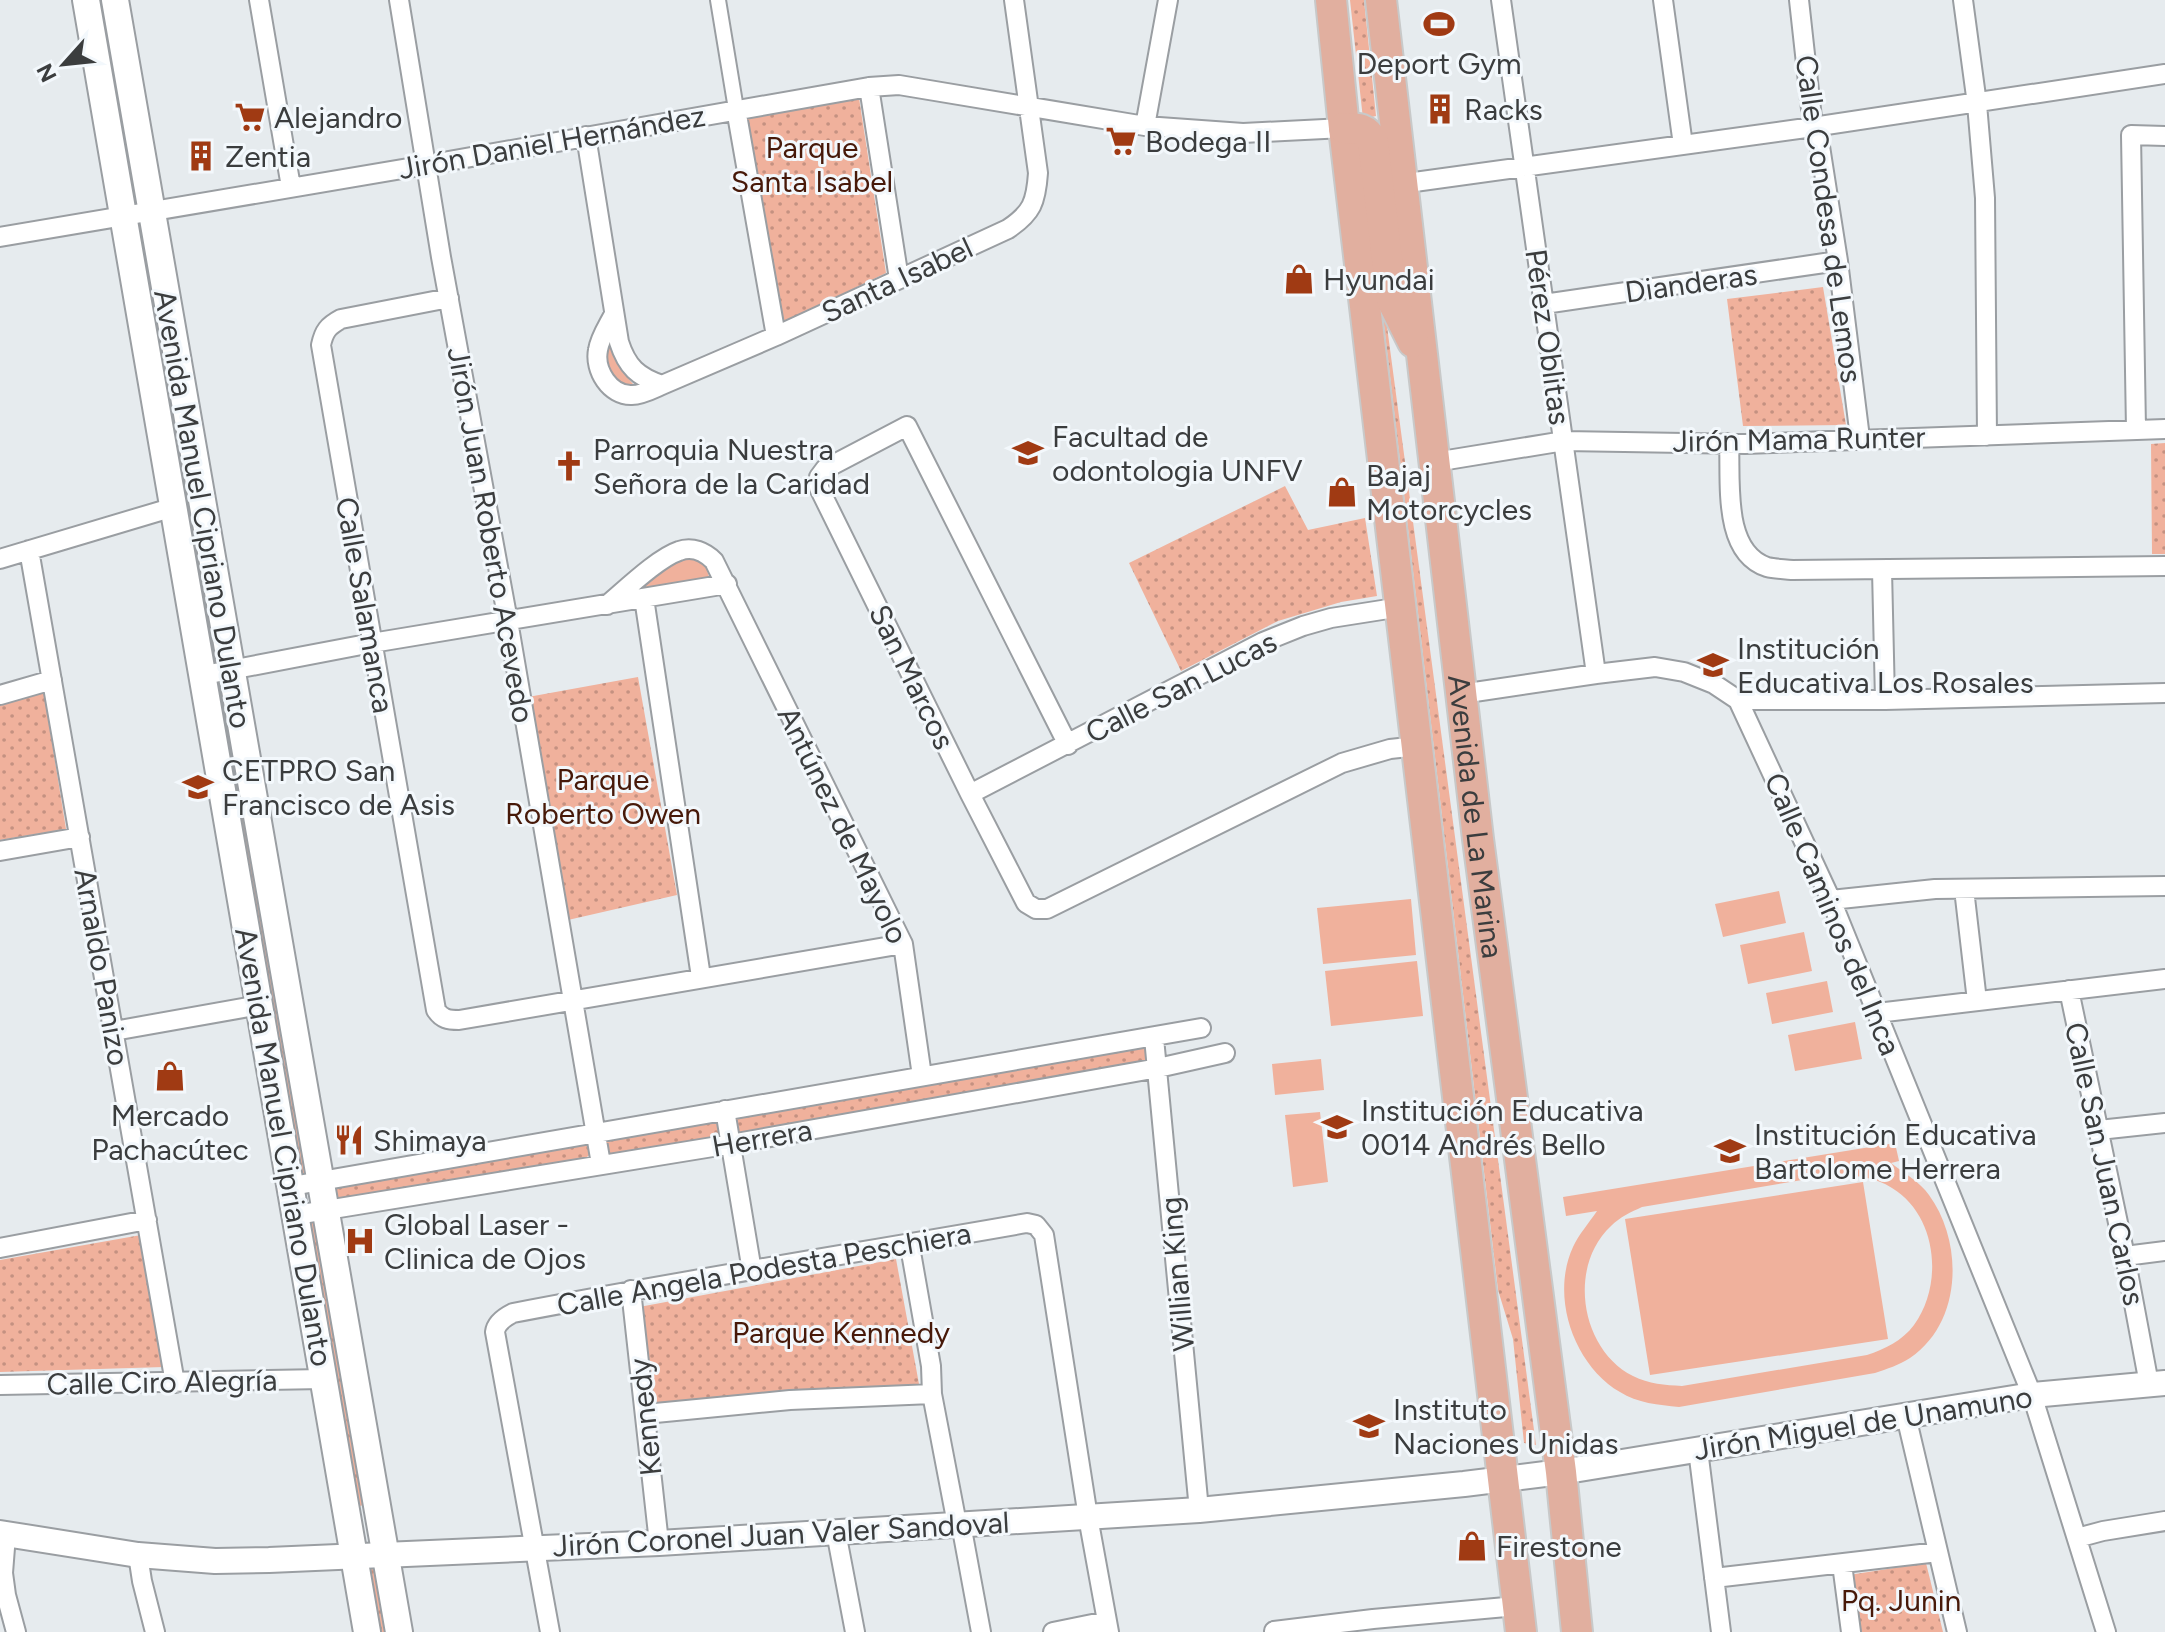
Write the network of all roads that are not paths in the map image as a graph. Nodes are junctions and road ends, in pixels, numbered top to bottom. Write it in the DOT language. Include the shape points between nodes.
graph roads {
  1 [pos="86,0"];
  2 [pos="115,0"];
  3 [pos="259,0"];
  4 [pos="399,0"];
  5 [pos="718,0"];
  6 [pos="1014,0"];
  7 [pos="1168,0"];
  8 [pos="1331,0"];
  9 [pos="1381,0"];
  10 [pos="1501,0"];
  11 [pos="1663,0"];
  12 [pos="1799,0"];
  13 [pos="1963,0"];
  14 [pos="2165,74"];
  15 [pos="869,87"];
  16 [pos="1977,104"];
  17 [pos="1030,106"];
  18 [pos="736,109"];
  19 [pos="1145,126"];
  20 [pos="1813,127"];
  21 [pos="1344,128"];
  22 [pos="586,136"];
  23 [pos="2165,136"];
  24 [pos="1683,145"];
  25 [pos="426,165"];
  26 [pos="1523,167"];
  27 [pos="1400,184"];
  28 [pos="291,187"];
  29 [pos="150,212"];
  30 [pos="123,217"];
  31 [pos="0,237"];
  32 [pos="1838,261"];
  33 [pos="899,279"];
  34 [pos="449,298"];
  35 [pos="1544,304"];
  36 [pos="614,314"];
  37 [pos="776,336"];
  38 [pos="1422,361"];
  39 [pos="662,385"];
  40 [pos="2136,429"];
  41 [pos="2165,429"];
  42 [pos="1987,436"];
  43 [pos="1860,438"];
  44 [pos="1564,441"];
  45 [pos="1729,443"];
  46 [pos="1435,462"];
  47 [pos="174,507"];
  48 [pos="29,550"];
  49 [pos="0,559"];
  50 [pos="2165,566"];
  51 [pos="1882,570"];
  52 [pos="727,584"];
  53 [pos="644,598"];
  54 [pos="607,605"];
  55 [pos="1401,607"];
  56 [pos="508,621"];
  57 [pos="372,643"];
  58 [pos="232,670"];
  59 [pos="1596,674"];
  60 [pos="204,675"];
  61 [pos="52,680"];
  62 [pos="2165,693"];
  63 [pos="1461,694"];
  64 [pos="0,695"];
  65 [pos="1738,700"];
  66 [pos="1885,700"];
  67 [pos="1068,745"];
  68 [pos="1418,746"];
  69 [pos="970,794"];
  70 [pos="80,837"];
  71 [pos="0,851"];
  72 [pos="2165,886"];
  73 [pos="1964,889"];
  74 [pos="1831,900"];
  75 [pos="903,944"];
  76 [pos="701,977"];
  77 [pos="2165,979"];
  78 [pos="2069,990"];
  79 [pos="573,1001"];
  80 [pos="1977,1001"];
  81 [pos="260,1005"];
  82 [pos="1877,1013"];
  83 [pos="1201,1028"];
  84 [pos="114,1031"];
  85 [pos="1154,1038"];
  86 [pos="1225,1053"];
  87 [pos="1158,1068"];
  88 [pos="922,1076"];
  89 [pos="725,1110"];
  90 [pos="2165,1123"];
  91 [pos="2099,1130"];
  92 [pos="596,1133"];
  93 [pos="731,1144"];
  94 [pos="601,1164"];
  95 [pos="320,1181"];
  96 [pos="292,1186"];
  97 [pos="325,1210"];
  98 [pos="296,1215"];
  99 [pos="147,1220"];
  100 [pos="908,1244"];
  101 [pos="0,1248"];
  102 [pos="2165,1251"];
  103 [pos="2125,1256"];
  104 [pos="752,1271"];
  105 [pos="631,1290"];
  106 [pos="323,1379"];
  107 [pos="175,1383"];
  108 [pos="2157,1384"];
  109 [pos="0,1385"];
  110 [pos="932,1394"];
  111 [pos="2032,1395"];
  112 [pos="645,1414"];
  113 [pos="1906,1416"];
  114 [pos="1698,1450"];
  115 [pos="1561,1472"];
  116 [pos="1502,1479"];
  117 [pos="1199,1510"];
  118 [pos="1088,1517"];
  119 [pos="2165,1521"];
  120 [pos="959,1524"];
  121 [pos="836,1532"];
  122 [pos="3,1534"];
  123 [pos="2077,1538"];
  124 [pos="659,1543"];
  125 [pos="536,1548"];
  126 [pos="1938,1552"];
  127 [pos="385,1554"];
  128 [pos="138,1555"];
  129 [pos="354,1556"];
  130 [pos="1842,1564"];
  131 [pos="1714,1578"];
  132 [pos="1519,1619"];
  133 [pos="1373,1626"];
  134 [pos="1108,1627"];
  135 [pos="1274,1631"];
  136 [pos="16,1632"];
  137 [pos="155,1632"];
  138 [pos="367,1632"];
  139 [pos="399,1632"];
  140 [pos="550,1632"];
  141 [pos="855,1632"];
  142 [pos="981,1632"];
  143 [pos="1053,1632"];
  144 [pos="1577,1632"];
  145 [pos="1721,1632"];
  146 [pos="1851,1632"];
  147 [pos="1957,1632"];
  148 [pos="2106,1632"];
  1 -- 30 [label="main road, Avenida Manuel Cipriano Dulanto"];
  2 -- 29 [label="main road, Avenida Manuel Cipriano Dulanto"];
  3 -- 28 [label="street"];
  4 -- 25 [label="street, Jirón Juan Roberto Acevedo"];
  5 -- 18 [label="street"];
  6 -- 17 [label="street, Santa Isabel"];
  7 -- 19 [label="street"];
  8 -- 21 [label="main road, Avenida de La Marina"];
  9 -- 27 [label="main road, Avenida de La Marina"];
  10 -- 26 [label="street, Pérez Oblitas"];
  11 -- 24 [label="street"];
  12 -- 20 [label="street, Calle Condesa de Lemos"];
  13 -- 16 [label="street"];
  14 -- 16 [label="street"];
  15 -- 17 [label="street, Jirón Daniel Hernández" via="899,85"];
  15 -- 18 [label="street, Jirón Daniel Hernández"];
  15 -- 33 [label="street"];
  16 -- 20 [label="street"];
  16 -- 42 [label="street" via="1985,198"];
  17 -- 19 [label="street, Jirón Daniel Hernández"];
  17 -- 33 [label="street, Santa Isabel" via="1037,192 1023,218"];
  18 -- 22 [label="street, Jirón Daniel Hernández"];
  18 -- 37 [label="street"];
  19 -- 21 [label="street, Jirón Daniel Hernández" via="1243,133"];
  20 -- 24 [label="street"];
  20 -- 32 [label="street, Calle Condesa de Lemos"];
  21 -- 38 [label="main road" via="1362,129 1373,142 1392,300"];
  21 -- 55 [label="main road, Avenida de La Marina"];
  22 -- 25 [label="street, Jirón Daniel Hernández"];
  22 -- 36 [label="street"];
  23 -- 40 [label="street" via="2131,135"];
  24 -- 26 [label="street"];
  25 -- 28 [label="street, Jirón Daniel Hernández"];
  25 -- 34 [label="street, Jirón Juan Roberto Acevedo"];
  26 -- 27 [label="street"];
  26 -- 35 [label="street, Pérez Oblitas"];
  27 -- 38 [label="main road, Avenida de La Marina"];
  28 -- 29 [label="street, Jirón Daniel Hernández"];
  29 -- 30 [label="street, Jirón Daniel Hernández"];
  29 -- 58 [label="main road, Avenida Manuel Cipriano Dulanto"];
  30 -- 31 [label="street, Jirón Daniel Hernández"];
  30 -- 47 [label="main road, Avenida Manuel Cipriano Dulanto"];
  32 -- 35 [label="street, Dianderas"];
  32 -- 43 [label="street, Calle Condesa de Lemos"];
  33 -- 37 [label="street, Santa Isabel"];
  34 -- 56 [label="street, Jirón Juan Roberto Acevedo"];
  34 -- 57 [label="street, Calle Salamanca" via="341,319 323,333"];
  35 -- 44 [label="street, Pérez Oblitas"];
  36 -- 39 [label="street" via="621,350 633,371"];
  36 -- 39 [label="street, Santa Isabel" via="597,352 603,377 622,394"];
  37 -- 39 [label="street, Santa Isabel"];
  38 -- 46 [label="main road, Avenida de La Marina"];
  40 -- 41 [label="street, Jirón Mama Runter"];
  40 -- 42 [label="street, Jirón Mama Runter"];
  42 -- 43 [label="street, Jirón Mama Runter"];
  43 -- 45 [label="street, Jirón Mama Runter"];
  44 -- 45 [label="street, Jirón Mama Runter"];
  44 -- 46 [label="street, Jirón Mama Runter"];
  44 -- 59 [label="street, Pérez Oblitas"];
  45 -- 51 [label="street" via="1732,515 1736,537 1749,556 1767,567 1792,570"];
  46 -- 63 [label="main road, Avenida de La Marina"];
  47 -- 48 [label="street"];
  47 -- 60 [label="main road, Avenida Manuel Cipriano Dulanto"];
  48 -- 49 [label="street"];
  48 -- 61 [label="street, Arnaldo Panizo"];
  50 -- 51 [label="street"];
  51 -- 66 [label="street"];
  52 -- 53 [label="street, Antúnez de Mayolo"];
  52 -- 54 [label="street, Antúnez de Mayolo" via="705,553 681,550"];
  52 -- 75 [label="street, Antúnez de Mayolo"];
  53 -- 54 [label="street, Antúnez de Mayolo"];
  53 -- 76 [label="street"];
  54 -- 56 [label="street, Antúnez de Mayolo"];
  55 -- 67 [label="street, Calle San Lucas" via="1331,618 1263,642"];
  55 -- 68 [label="main road, Avenida de La Marina"];
  56 -- 57 [label="street, Antúnez de Mayolo"];
  56 -- 79 [label="street, Jirón Juan Roberto Acevedo"];
  57 -- 58 [label="street, Antúnez de Mayolo"];
  57 -- 79 [label="street, Calle Salamanca" via="436,1010 446,1020 459,1020"];
  58 -- 60 [label="street, Antúnez de Mayolo"];
  58 -- 95 [label="main road, Avenida Manuel Cipriano Dulanto"];
  59 -- 63 [label="street"];
  59 -- 65 [label="street" via="1655,667 1684,672"];
  60 -- 81 [label="main road, Avenida Manuel Cipriano Dulanto"];
  61 -- 64 [label="street"];
  61 -- 70 [label="street, Arnaldo Panizo"];
  62 -- 66 [label="street"];
  63 -- 115 [label="main road, Avenida de La Marina"];
  65 -- 66 [label="street"];
  65 -- 74 [label="street, Calle Caminos del Inca"];
  67 -- 69 [label="street, Calle San Lucas"];
  67 -- 69 [label="street, San Marcos" via="907,426 825,469 819,488"];
  68 -- 69 [label="street, San Marcos" via="1342,763 1047,909 1026,903"];
  68 -- 116 [label="main road, Avenida de La Marina"];
  70 -- 71 [label="street"];
  70 -- 84 [label="street, Arnaldo Panizo"];
  72 -- 73 [label="street"];
  73 -- 74 [label="street"];
  73 -- 80 [label="street"];
  74 -- 82 [label="street, Calle Caminos del Inca"];
  75 -- 76 [label="street, Calle Salamanca"];
  75 -- 88 [label="street, Antúnez de Mayolo"];
  76 -- 79 [label="street, Calle Salamanca"];
  77 -- 78 [label="street"];
  78 -- 80 [label="street"];
  78 -- 91 [label="street, Calle San Juan Carlos"];
  79 -- 92 [label="street, Jirón Juan Roberto Acevedo"];
  80 -- 82 [label="street"];
  81 -- 84 [label="street"];
  81 -- 96 [label="main road, Avenida Manuel Cipriano Dulanto"];
  82 -- 111 [label="street, Calle Caminos del Inca"];
  83 -- 85 [label="street, Herrera"];
  84 -- 99 [label="street, Arnaldo Panizo"];
  85 -- 87 [label="street, Willian King"];
  85 -- 88 [label="street, Herrera"];
  86 -- 87 [label="street, Herrera"];
  87 -- 93 [label="street, Herrera"];
  87 -- 117 [label="street, Willian King"];
  88 -- 89 [label="street, Herrera"];
  89 -- 92 [label="street, Herrera"];
  89 -- 93 [label="street"];
  90 -- 91 [label="street"];
  91 -- 103 [label="street, Calle San Juan Carlos"];
  92 -- 94 [label="street, Jirón Juan Roberto Acevedo"];
  92 -- 95 [label="street, Herrera"];
  93 -- 94 [label="street, Herrera"];
  93 -- 104 [label="street"];
  94 -- 97 [label="street, Herrera"];
  95 -- 96 [label="street, Herrera"];
  95 -- 97 [label="main road, Avenida Manuel Cipriano Dulanto"];
  96 -- 98 [label="main road, Avenida Manuel Cipriano Dulanto"];
  97 -- 98 [label="street, Herrera"];
  97 -- 127 [label="main road, Avenida Manuel Cipriano Dulanto"];
  98 -- 106 [label="main road, Avenida Manuel Cipriano Dulanto"];
  99 -- 101 [label="street"];
  99 -- 107 [label="street, Arnaldo Panizo"];
  100 -- 104 [label="street, Calle Angela Podesta Peschiera"];
  100 -- 110 [label="street"];
  100 -- 118 [label="street, Calle Angela Podesta Peschiera" via="1027,1223 1041,1230"];
  102 -- 103 [label="street"];
  103 -- 108 [label="street, Calle San Juan Carlos"];
  104 -- 105 [label="street, Calle Angela Podesta Peschiera"];
  105 -- 112 [label="street, Kennedy"];
  105 -- 125 [label="street, Calle Angela Podesta Peschiera" via="513,1313 495,1332"];
  106 -- 107 [label="street, Calle Ciro Alegría"];
  106 -- 129 [label="main road, Avenida Manuel Cipriano Dulanto"];
  107 -- 109 [label="street, Calle Ciro Alegría"];
  108 -- 111 [label="street, Jirón Miguel de Unamuno"];
  110 -- 112 [label="street"];
  110 -- 120 [label="street"];
  111 -- 113 [label="street, Jirón Miguel de Unamuno"];
  111 -- 123 [label="street, Calle Caminos del Inca"];
  112 -- 124 [label="street, Kennedy"];
  113 -- 114 [label="street, Jirón Miguel de Unamuno"];
  113 -- 126 [label="street"];
  114 -- 115 [label="street, Jirón Miguel de Unamuno"];
  114 -- 131 [label="street"];
  115 -- 116 [label="street, Jirón Coronel Juan Valer Sandoval"];
  115 -- 144 [label="main road, Avenida de La Marina"];
  116 -- 117 [label="street, Jirón Coronel Juan Valer Sandoval"];
  116 -- 132 [label="main road, Avenida de La Marina"];
  117 -- 118 [label="street, Jirón Coronel Juan Valer Sandoval"];
  118 -- 120 [label="street, Jirón Coronel Juan Valer Sandoval"];
  118 -- 134 [label="street"];
  119 -- 123 [label="street"];
  120 -- 121 [label="street, Jirón Coronel Juan Valer Sandoval"];
  120 -- 142 [label="street"];
  121 -- 124 [label="street, Jirón Coronel Juan Valer Sandoval"];
  121 -- 141 [label="street"];
  122 -- 128 [label="street, Jirón Coronel Juan Valer Sandoval"];
  122 -- 136 [label="street" via="3,1573"];
  123 -- 148 [label="street, Calle Caminos del Inca"];
  124 -- 125 [label="street, Jirón Coronel Juan Valer Sandoval"];
  125 -- 127 [label="street, Jirón Coronel Juan Valer Sandoval"];
  125 -- 140 [label="street"];
  126 -- 130 [label="street"];
  126 -- 147 [label="street"];
  127 -- 129 [label="street, Jirón Coronel Juan Valer Sandoval"];
  127 -- 139 [label="main road, Avenida Manuel Cipriano Dulanto"];
  128 -- 129 [label="street, Jirón Coronel Juan Valer Sandoval" via="215,1561"];
  128 -- 137 [label="street"];
  129 -- 138 [label="main road, Avenida Manuel Cipriano Dulanto"];
  130 -- 131 [label="street"];
  130 -- 146 [label="street"];
  131 -- 145 [label="street"];
  132 -- 133 [label="street"];
  133 -- 135 [label="street"];
  134 -- 143 [label="street"];
}
